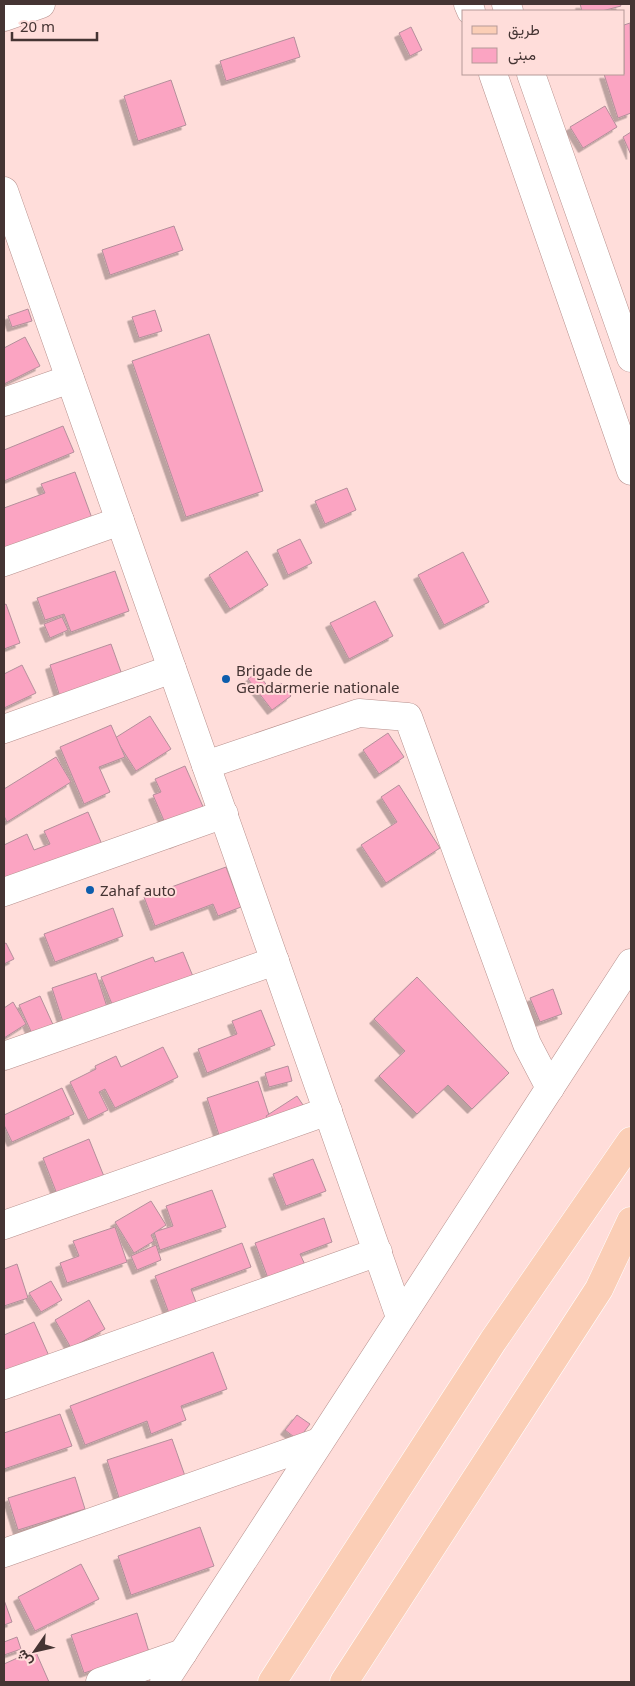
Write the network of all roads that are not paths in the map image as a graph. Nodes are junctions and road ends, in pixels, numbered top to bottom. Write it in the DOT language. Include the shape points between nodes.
graph roads {
  1 [pos="41,4"];
  2 [pos="4,17"];
  3 [pos="493,75"];
  4 [pos="531,75"];
  5 [pos="4,191"];
  6 [pos="10,230"];
  7 [pos="631,358"];
  8 [pos="70,379"];
  9 [pos="4,402"];
  10 [pos="631,471"];
  11 [pos="120,521"];
  12 [pos="4,562"];
  13 [pos="172,669"];
  14 [pos="4,729"];
  15 [pos="206,765"];
  16 [pos="224,814"];
  17 [pos="4,892"];
  18 [pos="275,961"];
  19 [pos="631,962"];
  20 [pos="4,1056"];
  21 [pos="550,1088"];
  22 [pos="328,1111"];
  23 [pos="631,1141"];
  24 [pos="631,1222"];
  25 [pos="4,1225"];
  26 [pos="378,1252"];
  27 [pos="400,1317"];
  28 [pos="4,1385"];
  29 [pos="320,1442"];
  30 [pos="4,1553"];
  31 [pos="183,1652"];
  32 [pos="100,1682"];
  33 [pos="164,1682"];
  34 [pos="272,1682"];
  35 [pos="344,1682"];
  1 -- 2 [label="street"];
  3 -- 10 [label="street"];
  4 -- 7 [label="street"];
  5 -- 6 [label="street"];
  6 -- 8 [label="street"];
  8 -- 9 [label="street"];
  8 -- 11 [label="street"];
  11 -- 12 [label="street"];
  11 -- 13 [label="street"];
  13 -- 14 [label="street"];
  13 -- 15 [label="street"];
  15 -- 16 [label="street"];
  15 -- 21 [label="street" via="359,713 408,717 527,1044"];
  16 -- 17 [label="street"];
  16 -- 18 [label="street"];
  18 -- 20 [label="street"];
  18 -- 22 [label="street"];
  19 -- 21 [label="street"];
  21 -- 27 [label="street"];
  22 -- 25 [label="street"];
  22 -- 26 [label="street"];
  23 -- 34 [label="main road" via="492,1341"];
  24 -- 35 [label="main road" via="599,1289"];
  26 -- 27 [label="street"];
  26 -- 28 [label="street"];
  27 -- 29 [label="street"];
  29 -- 30 [label="street"];
  29 -- 31 [label="street"];
  31 -- 32 [label="street"];
  31 -- 33 [label="street"];
}
